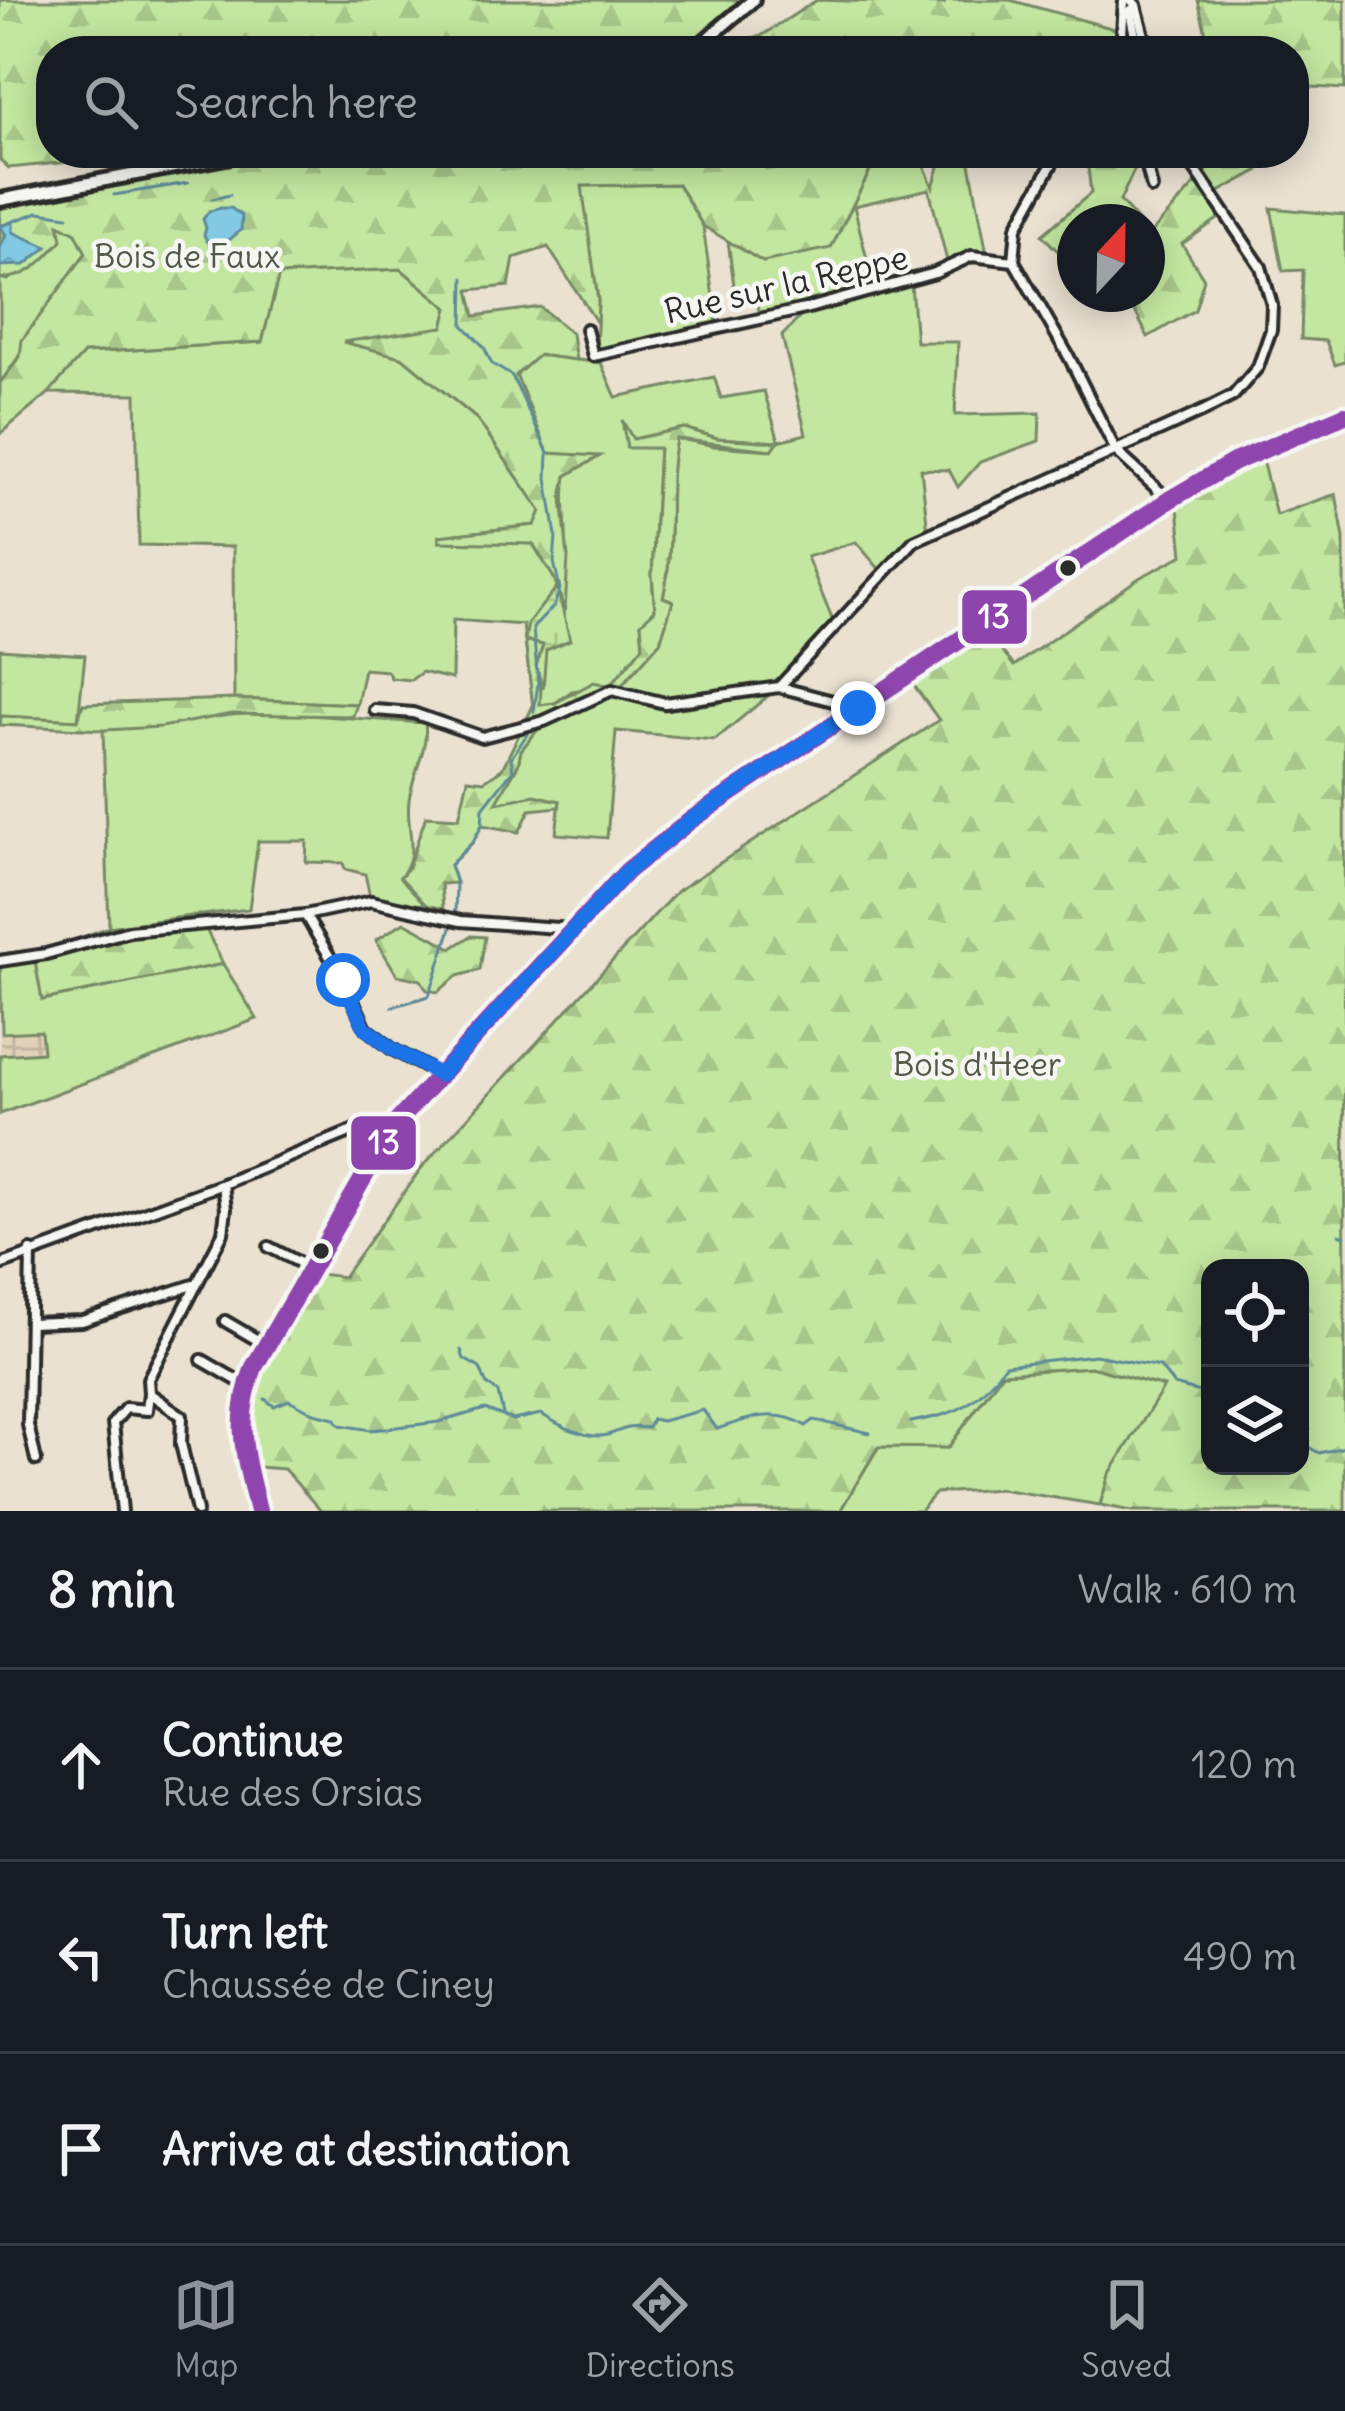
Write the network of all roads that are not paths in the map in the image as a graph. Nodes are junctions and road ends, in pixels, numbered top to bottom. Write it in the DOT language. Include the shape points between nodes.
graph roads {
  1 [pos="753,0"];
  2 [pos="1130,2"];
  3 [pos="711,36"];
  4 [pos="1124,36"];
  5 [pos="1135,36"];
  6 [pos="1142,36"];
  7 [pos="168,168"];
  8 [pos="1050,168"];
  9 [pos="1147,168"];
  10 [pos="1194,168"];
  11 [pos="1152,188"];
  12 [pos="0,200"];
  13 [pos="1014,261"];
  14 [pos="586,329"];
  15 [pos="1345,415"];
  16 [pos="1116,451"];
  17 [pos="1169,500"];
  18 [pos="779,687"];
  19 [pos="858,708"];
  20 [pos="375,710"];
  21 [pos="305,915"];
  22 [pos="574,929"];
  23 [pos="0,961"];
  24 [pos="440,1075"];
  25 [pos="394,1125"];
  26 [pos="223,1184"];
  27 [pos="269,1247"];
  28 [pos="31,1251"];
  29 [pos="0,1265"];
  30 [pos="310,1268"];
  31 [pos="197,1283"];
  32 [pos="225,1321"];
  33 [pos="30,1323"];
  34 [pos="266,1345"];
  35 [pos="202,1360"];
  36 [pos="247,1385"];
  37 [pos="149,1393"];
  38 [pos="37,1460"];
  39 [pos="122,1511"];
  40 [pos="197,1511"];
  41 [pos="258,1511"];
  1 -- 3 [label="main road"];
  2 -- 4 [label="street"];
  2 -- 5 [label="street"];
  2 -- 6 [label="street"];
  7 -- 12 [label="main road"];
  8 -- 13 [label="street" via="1017,226"];
  9 -- 11 [label="street"];
  10 -- 16 [label="street" via="1267,278 1268,344 1233,396"];
  13 -- 14 [label="street, Rue sur la Reppe" via="972,256 805,309 593,356"];
  13 -- 16 [label="street"];
  15 -- 17 [label="main road"];
  16 -- 17 [label="street"];
  16 -- 18 [label="street" via="914,542"];
  17 -- 19 [label="main road"];
  18 -- 19 [label="street"];
  18 -- 20 [label="street" via="665,703 612,690 544,721 482,737 413,713"];
  19 -- 22 [label="main road" via="659,843"];
  21 -- 22 [label="street" via="370,901 461,921"];
  21 -- 23 [label="street" via="130,931"];
  21 -- 24 [label="street" via="365,1028"];
  22 -- 24 [label="main road"];
  24 -- 25 [label="main road"];
  25 -- 26 [label="street" via="367,1125"];
  25 -- 30 [label="main road"];
  26 -- 28 [label="street"];
  26 -- 31 [label="street" via="223,1233"];
  27 -- 30 [label="street"];
  28 -- 29 [label="street"];
  28 -- 33 [label="street"];
  30 -- 34 [label="main road"];
  31 -- 33 [label="street" via="82,1321"];
  31 -- 37 [label="street" via="148,1379"];
  32 -- 34 [label="street"];
  33 -- 38 [label="street" via="28,1425"];
  34 -- 36 [label="main road"];
  35 -- 36 [label="street"];
  36 -- 41 [label="main road" via="240,1438"];
  37 -- 39 [label="street" via="147,1410 126,1408 113,1424"];
  37 -- 40 [label="street" via="182,1416"];
}
